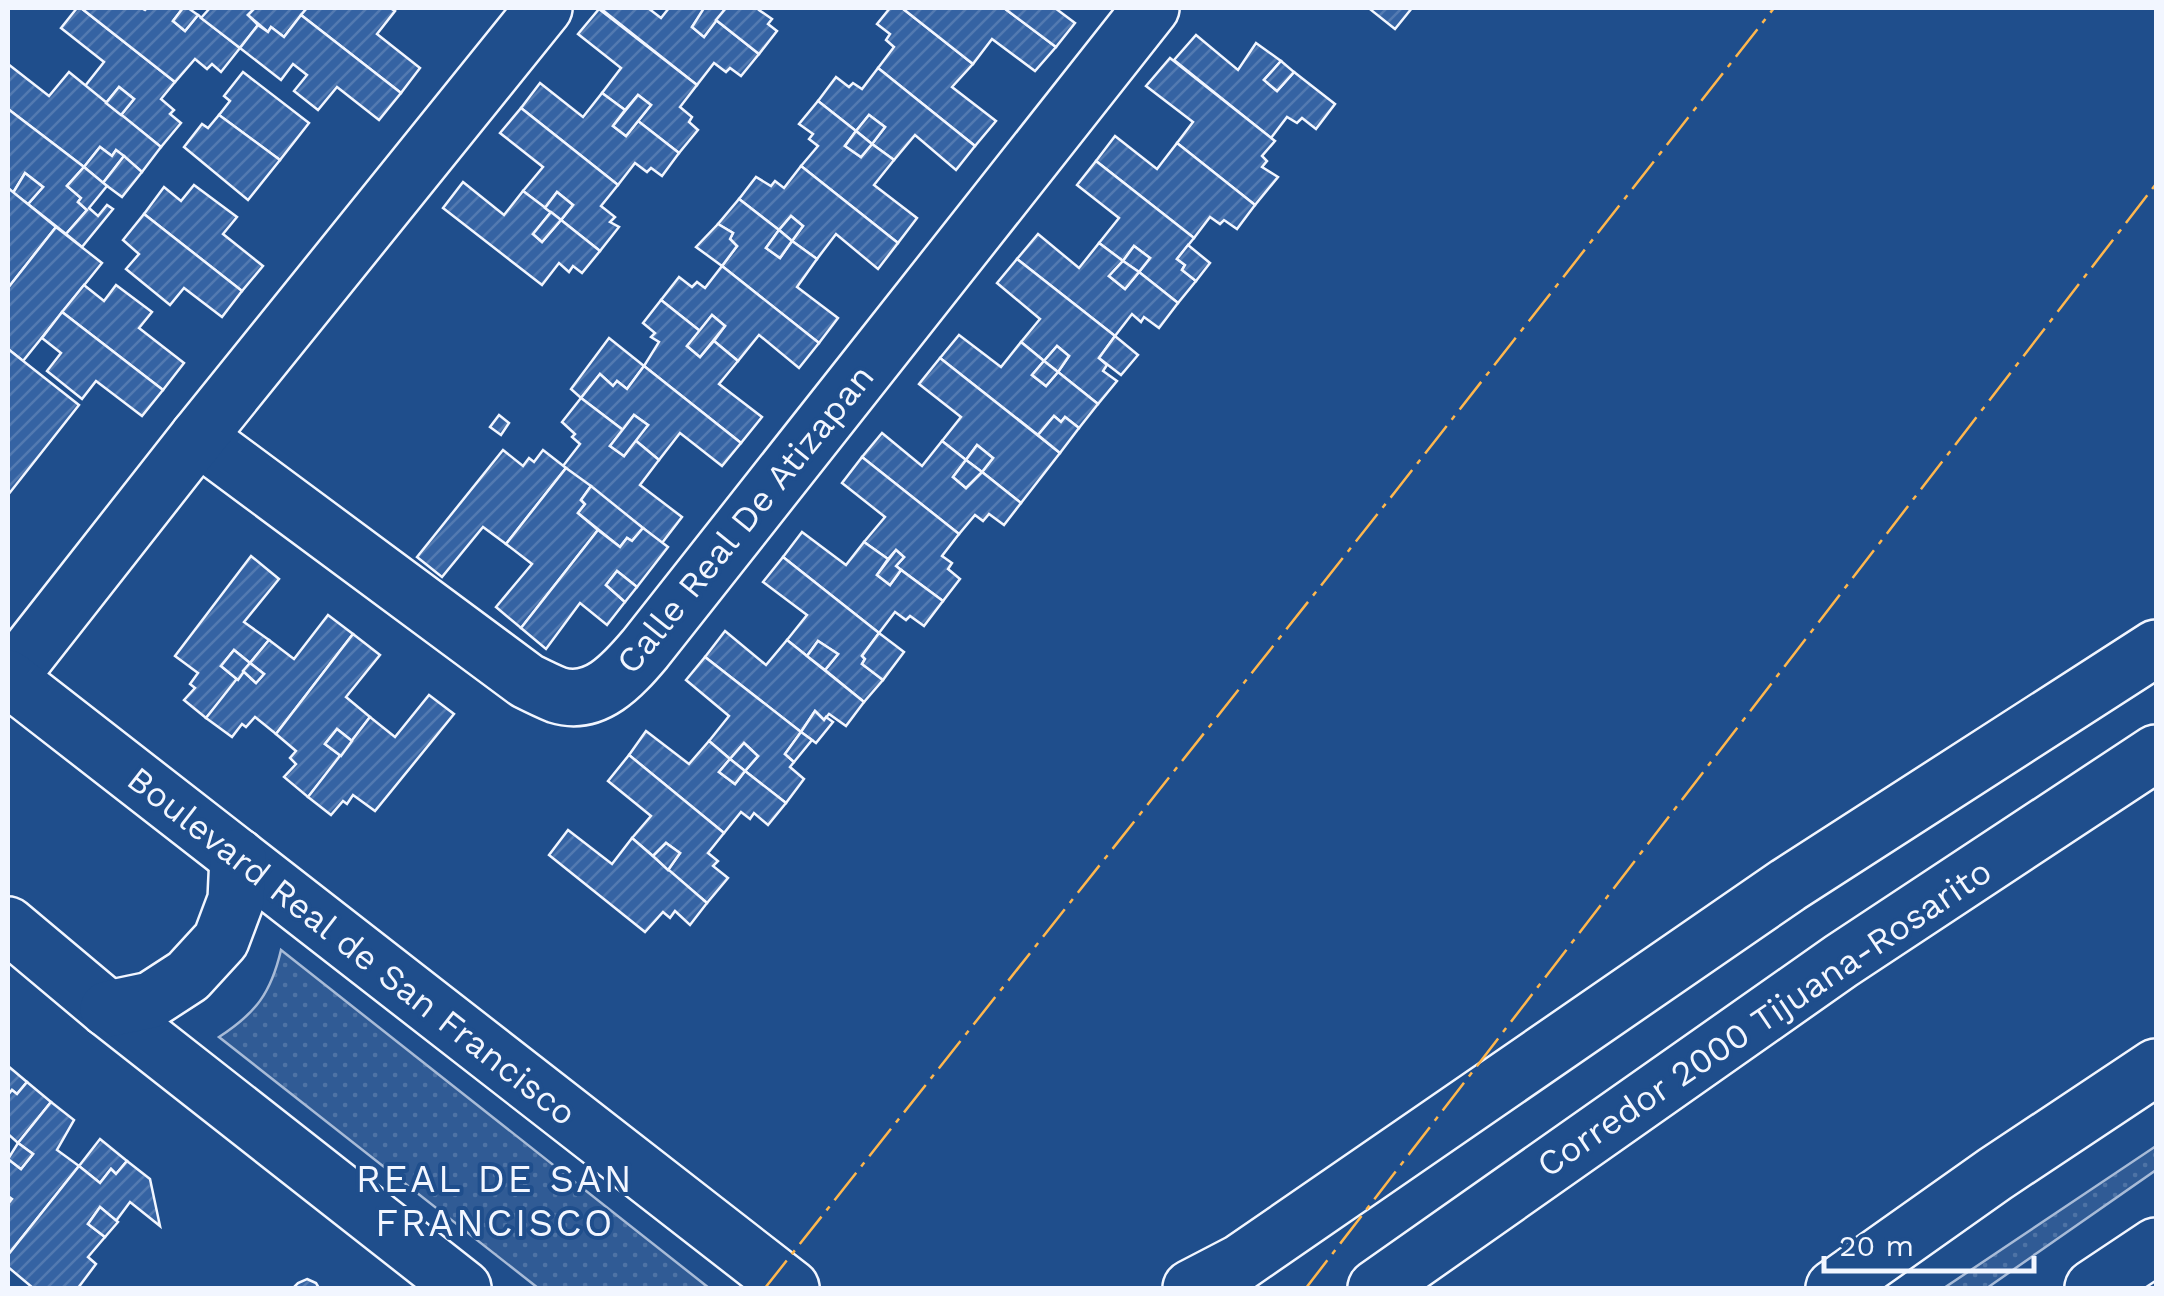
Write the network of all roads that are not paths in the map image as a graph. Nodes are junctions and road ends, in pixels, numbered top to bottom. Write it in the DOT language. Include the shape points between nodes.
graph roads {
  1 [pos="544,8"];
  2 [pos="1151,8"];
  3 [pos="198,438"];
  4 [pos="2156,648"];
  5 [pos="8,679"];
  6 [pos="2156,754"];
  7 [pos="238,857"];
  8 [pos="8,925"];
  9 [pos="108,1009"];
  10 [pos="2156,1067"];
  11 [pos="2156,1246"];
  12 [pos="462,1288"];
  13 [pos="792,1288"];
  14 [pos="1191,1288"];
  15 [pos="1376,1288"];
  16 [pos="1834,1288"];
  17 [pos="2093,1288"];
  1 -- 3 [label="main road"];
  2 -- 3 [label="main road, Calle Real De Atizapan" via="645,649 620,679 588,696 560,696 527,681"];
  3 -- 5 [label="main road"];
  4 -- 14 [label="main road" via="1788,885 1242,1262"];
  5 -- 7 [label="main road, Boulevard Real de San Francisco"];
  6 -- 15 [label="main road, Corredor 2000 Tijuana-Rosarito" via="1841,960"];
  7 -- 9 [label="main road" via="236,900 222,940 188,976 151,1000"];
  7 -- 13 [label="main road, Boulevard Real de San Francisco"];
  8 -- 9 [label="main road"];
  9 -- 12 [label="main road"];
  10 -- 16 [label="main road"];
  11 -- 17 [label="main road"];
}
